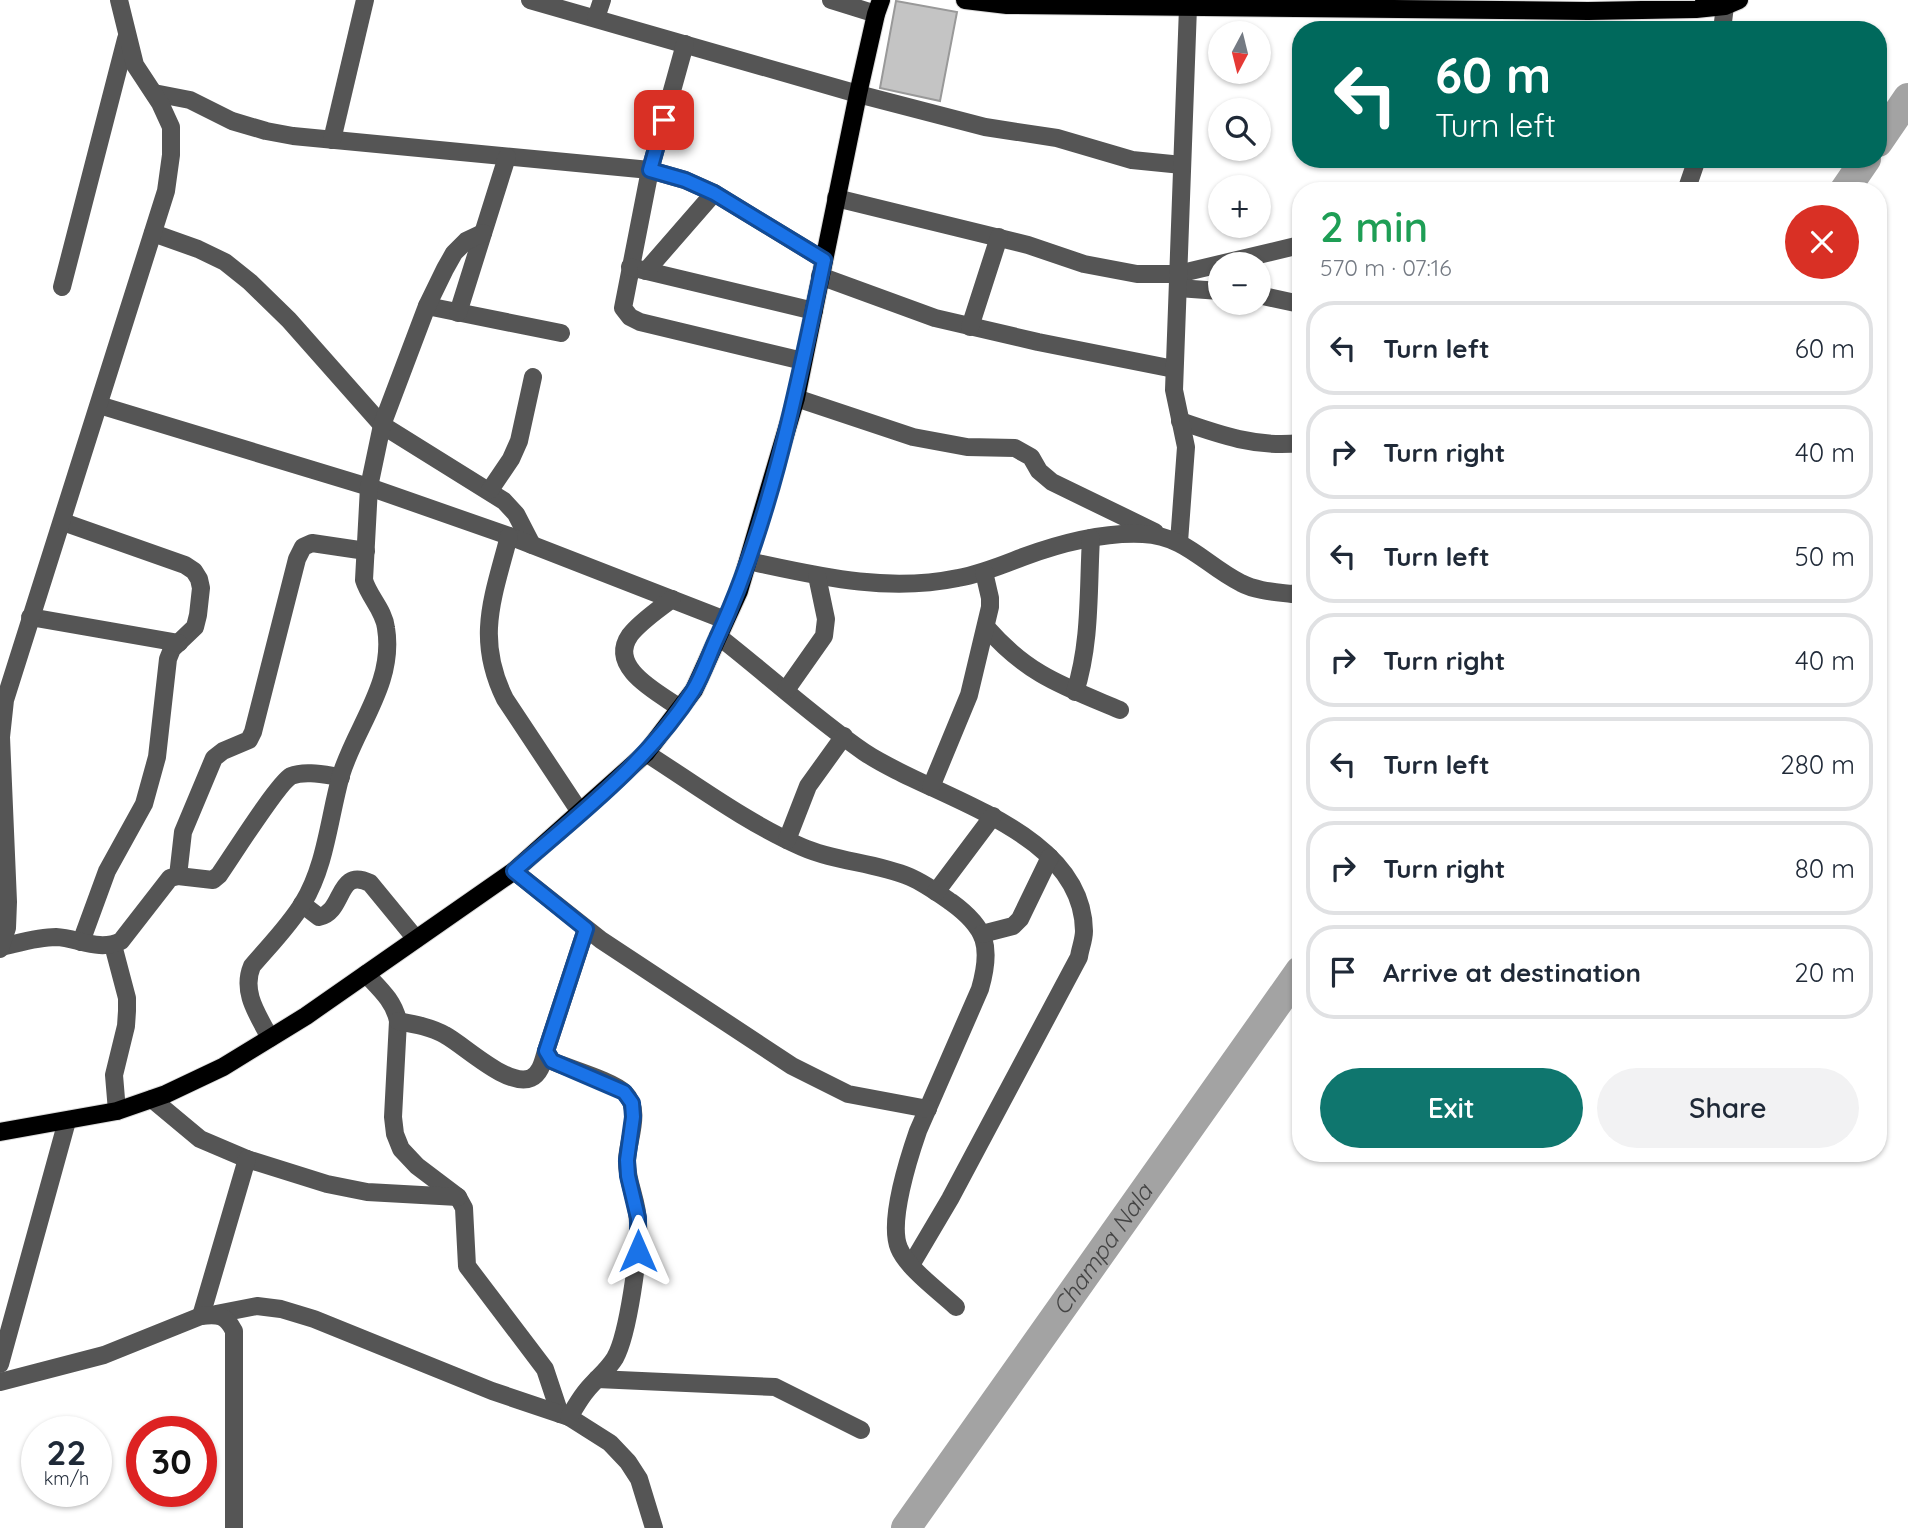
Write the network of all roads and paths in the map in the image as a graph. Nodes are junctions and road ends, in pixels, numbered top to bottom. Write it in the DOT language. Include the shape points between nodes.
graph roads {
  1 [pos="119,0"];
  2 [pos="365,0"];
  3 [pos="530,0"];
  4 [pos="602,0"];
  5 [pos="831,0"];
  6 [pos="965,0"];
  7 [pos="1140,3"];
  8 [pos="1732,3"];
  9 [pos="1445,5"];
  10 [pos="1697,5"];
  11 [pos="878,7"];
  12 [pos="1188,7"];
  13 [pos="596,18"];
  14 [pos="1725,21"];
  15 [pos="127,36"];
  16 [pos="685,44"];
  17 [pos="153,93"];
  18 [pos="858,94"];
  19 [pos="332,140"];
  20 [pos="507,157"];
  21 [pos="1182,165"];
  22 [pos="650,170"];
  23 [pos="714,193"];
  24 [pos="836,198"];
  25 [pos="153,233"];
  26 [pos="483,233"];
  27 [pos="999,237"];
  28 [pos="1292,247"];
  29 [pos="822,268"];
  30 [pos="638,269"];
  31 [pos="1178,281"];
  32 [pos="62,287"];
  33 [pos="1208,288"];
  34 [pos="1271,298"];
  35 [pos="1292,302"];
  36 [pos="427,306"];
  37 [pos="814,311"];
  38 [pos="458,313"];
  39 [pos="971,327"];
  40 [pos="561,333"];
  41 [pos="803,361"];
  42 [pos="1174,369"];
  43 [pos="533,377"];
  44 [pos="796,398"];
  45 [pos="99,405"];
  46 [pos="1180,421"];
  47 [pos="382,425"];
  48 [pos="1292,444"];
  49 [pos="369,487"];
  50 [pos="490,490"];
  51 [pos="62,522"];
  52 [pos="1162,536"];
  53 [pos="509,537"];
  54 [pos="1091,538"];
  55 [pos="1179,542"];
  56 [pos="532,545"];
  57 [pos="366,551"];
  58 [pos="748,561"];
  59 [pos="984,572"];
  60 [pos="817,576"];
  61 [pos="1292,594"];
  62 [pos="672,599"];
  63 [pos="30,617"];
  64 [pos="986,627"];
  65 [pos="722,628"];
  66 [pos="179,643"];
  67 [pos="786,690"];
  68 [pos="1075,692"];
  69 [pos="680,708"];
  70 [pos="1120,710"];
  71 [pos="844,736"];
  72 [pos="646,753"];
  73 [pos="341,776"];
  74 [pos="931,787"];
  75 [pos="2,801"];
  76 [pos="580,812"];
  77 [pos="993,816"];
  78 [pos="786,840"];
  79 [pos="1050,857"];
  80 [pos="514,871"];
  81 [pos="178,876"];
  82 [pos="936,892"];
  83 [pos="302,904"];
  84 [pos="586,929"];
  85 [pos="982,934"];
  86 [pos="416,939"];
  87 [pos="81,942"];
  88 [pos="113,945"];
  89 [pos="1,948"];
  90 [pos="366,974"];
  91 [pos="398,1021"];
  92 [pos="270,1038"];
  93 [pos="546,1051"];
  94 [pos="152,1099"];
  95 [pos="928,1109"];
  96 [pos="117,1111"];
  97 [pos="67,1121"];
  98 [pos="0,1132"];
  99 [pos="247,1159"];
  100 [pos="458,1197"];
  101 [pos="911,1265"];
  102 [pos="956,1307"];
  103 [pos="209,1315"];
  104 [pos="0,1364"];
  105 [pos="597,1379"];
  106 [pos="0,1382"];
  107 [pos="565,1415"];
  108 [pos="861,1430"];
  109 [pos="234,1528"];
  110 [pos="654,1528"];
  1 -- 15 [label="street"];
  2 -- 19 [label="street"];
  3 -- 13 [label="street"];
  4 -- 13 [label="street"];
  5 -- 11 [label="street"];
  6 -- 7 [label="main road" via="1007,5"];
  7 -- 12 [label="main road"];
  8 -- 10 [label="main road"];
  8 -- 14 [label="street"];
  9 -- 10 [label="main road"];
  9 -- 12 [label="main road"];
  11 -- 18 [label="main road"];
  12 -- 21 [label="street"];
  13 -- 16 [label="street"];
  15 -- 17 [label="street" via="135,65"];
  15 -- 32 [label="street"];
  16 -- 18 [label="street"];
  16 -- 22 [label="street"];
  17 -- 19 [label="street" via="191,100 232,121 267,131"];
  17 -- 25 [label="street" via="171,128 171,155"];
  18 -- 21 [label="street" via="985,127 1057,138 1132,160"];
  18 -- 24 [label="main road"];
  19 -- 20 [label="street"];
  20 -- 22 [label="street"];
  20 -- 26 [label="street"];
  21 -- 31 [label="street"];
  22 -- 23 [label="street"];
  22 -- 30 [label="street"];
  23 -- 29 [label="street"];
  23 -- 30 [label="street"];
  24 -- 27 [label="street"];
  24 -- 29 [label="main road"];
  25 -- 45 [label="street"];
  25 -- 47 [label="street" via="225,262 250,282"];
  26 -- 36 [label="street" via="454,253"];
  26 -- 38 [label="street"];
  27 -- 31 [label="street" via="1111,271"];
  27 -- 39 [label="street"];
  28 -- 31 [label="street"];
  29 -- 37 [label="main road"];
  29 -- 39 [label="street" via="934,318"];
  30 -- 37 [label="street"];
  30 -- 41 [label="street" via="623,308 630,317"];
  31 -- 33 [label="street"];
  31 -- 42 [label="street"];
  34 -- 35 [label="street"];
  36 -- 38 [label="street"];
  36 -- 47 [label="street"];
  37 -- 41 [label="main road"];
  38 -- 40 [label="street"];
  39 -- 42 [label="street"];
  41 -- 44 [label="main road"];
  42 -- 46 [label="street"];
  43 -- 50 [label="street" via="519,441"];
  44 -- 52 [label="street" via="933,441 1015,448 1031,457 1052,482"];
  44 -- 58 [label="main road"];
  45 -- 49 [label="street"];
  45 -- 51 [label="street"];
  46 -- 48 [label="street" via="1248,442"];
  46 -- 55 [label="street" via="1186,447"];
  47 -- 49 [label="street"];
  47 -- 50 [label="street"];
  49 -- 53 [label="street"];
  49 -- 57 [label="street"];
  50 -- 56 [label="street" via="516,514"];
  51 -- 63 [label="street"];
  51 -- 66 [label="street" via="194,571 201,588 195,627"];
  52 -- 54 [label="street"];
  52 -- 55 [label="street"];
  53 -- 56 [label="street"];
  53 -- 76 [label="street" via="490,608 489,656 505,699"];
  54 -- 59 [label="street"];
  54 -- 68 [label="street" via="1085,646"];
  55 -- 61 [label="street" via="1243,584"];
  56 -- 62 [label="street"];
  57 -- 73 [label="street" via="364,580 386,627 385,665 374,703"];
  57 -- 81 [label="street" via="313,543 303,547 253,732 249,740 214,758 183,832"];
  58 -- 60 [label="street"];
  58 -- 65 [label="main road"];
  59 -- 60 [label="street" via="931,583 893,584"];
  59 -- 64 [label="street" via="990,598"];
  60 -- 67 [label="street" via="826,619 824,636"];
  62 -- 65 [label="street"];
  62 -- 69 [label="street" via="628,638 624,654 628,668"];
  63 -- 66 [label="street"];
  63 -- 75 [label="street" via="5,701"];
  64 -- 68 [label="street" via="1021,662"];
  64 -- 74 [label="street" via="969,695"];
  65 -- 67 [label="street"];
  65 -- 69 [label="main road" via="694,690"];
  66 -- 87 [label="street" via="168,659 157,757 144,804 107,871"];
  67 -- 71 [label="street"];
  68 -- 70 [label="street"];
  69 -- 72 [label="main road"];
  71 -- 74 [label="street" via="889,768"];
  71 -- 78 [label="street" via="808,786"];
  72 -- 76 [label="main road"];
  72 -- 78 [label="street"];
  73 -- 81 [label="street" via="291,776 213,880"];
  73 -- 83 [label="street" via="320,863"];
  74 -- 77 [label="street"];
  75 -- 89 [label="street" via="8,902"];
  76 -- 80 [label="main road"];
  77 -- 79 [label="street"];
  77 -- 82 [label="street"];
  78 -- 82 [label="street" via="830,857 909,877"];
  79 -- 85 [label="street" via="1020,919 1013,926"];
  79 -- 101 [label="street" via="1081,910 1084,933 1079,957"];
  80 -- 84 [label="street"];
  80 -- 86 [label="main road"];
  81 -- 88 [label="street" via="161,886 121,941"];
  82 -- 85 [label="street" via="974,920"];
  83 -- 86 [label="street" via="319,916 327,915 345,886 353,879 363,879"];
  83 -- 92 [label="street" via="248,976 250,997"];
  84 -- 93 [label="street"];
  84 -- 95 [label="street" via="820,1082 848,1094"];
  85 -- 95 [label="street" via="987,949 980,989"];
  86 -- 90 [label="main road"];
  87 -- 88 [label="street"];
  87 -- 89 [label="street" via="54,937"];
  88 -- 96 [label="street" via="127,998 126,1026 114,1075"];
  90 -- 91 [label="street" via="388,998"];
  90 -- 92 [label="main road"];
  91 -- 93 [label="street" via="448,1036 500,1072 524,1080 538,1073"];
  91 -- 100 [label="street" via="395,1135 417,1166"];
  92 -- 94 [label="main road" via="223,1067"];
  93 -- 105 [label="street" via="552,1061 624,1092 632,1103 627,1160 638,1218 638,1251 622,1340 616,1356"];
  94 -- 96 [label="main road"];
  94 -- 99 [label="street" via="200,1139"];
  95 -- 101 [label="street" via="910,1155 896,1223 899,1248"];
  96 -- 97 [label="main road"];
  97 -- 98 [label="main road"];
  97 -- 104 [label="street"];
  99 -- 100 [label="street" via="367,1192"];
  99 -- 103 [label="street"];
  100 -- 107 [label="street" via="464,1208 467,1266 545,1369"];
  101 -- 102 [label="street"];
  103 -- 106 [label="street" via="104,1355"];
  103 -- 107 [label="street" via="257,1306 281,1309"];
  103 -- 109 [label="street" via="229,1321 234,1331"];
  105 -- 107 [label="street"];
  105 -- 108 [label="street" via="775,1387"];
  107 -- 110 [label="street" via="610,1443 628,1462 639,1479"];
}
